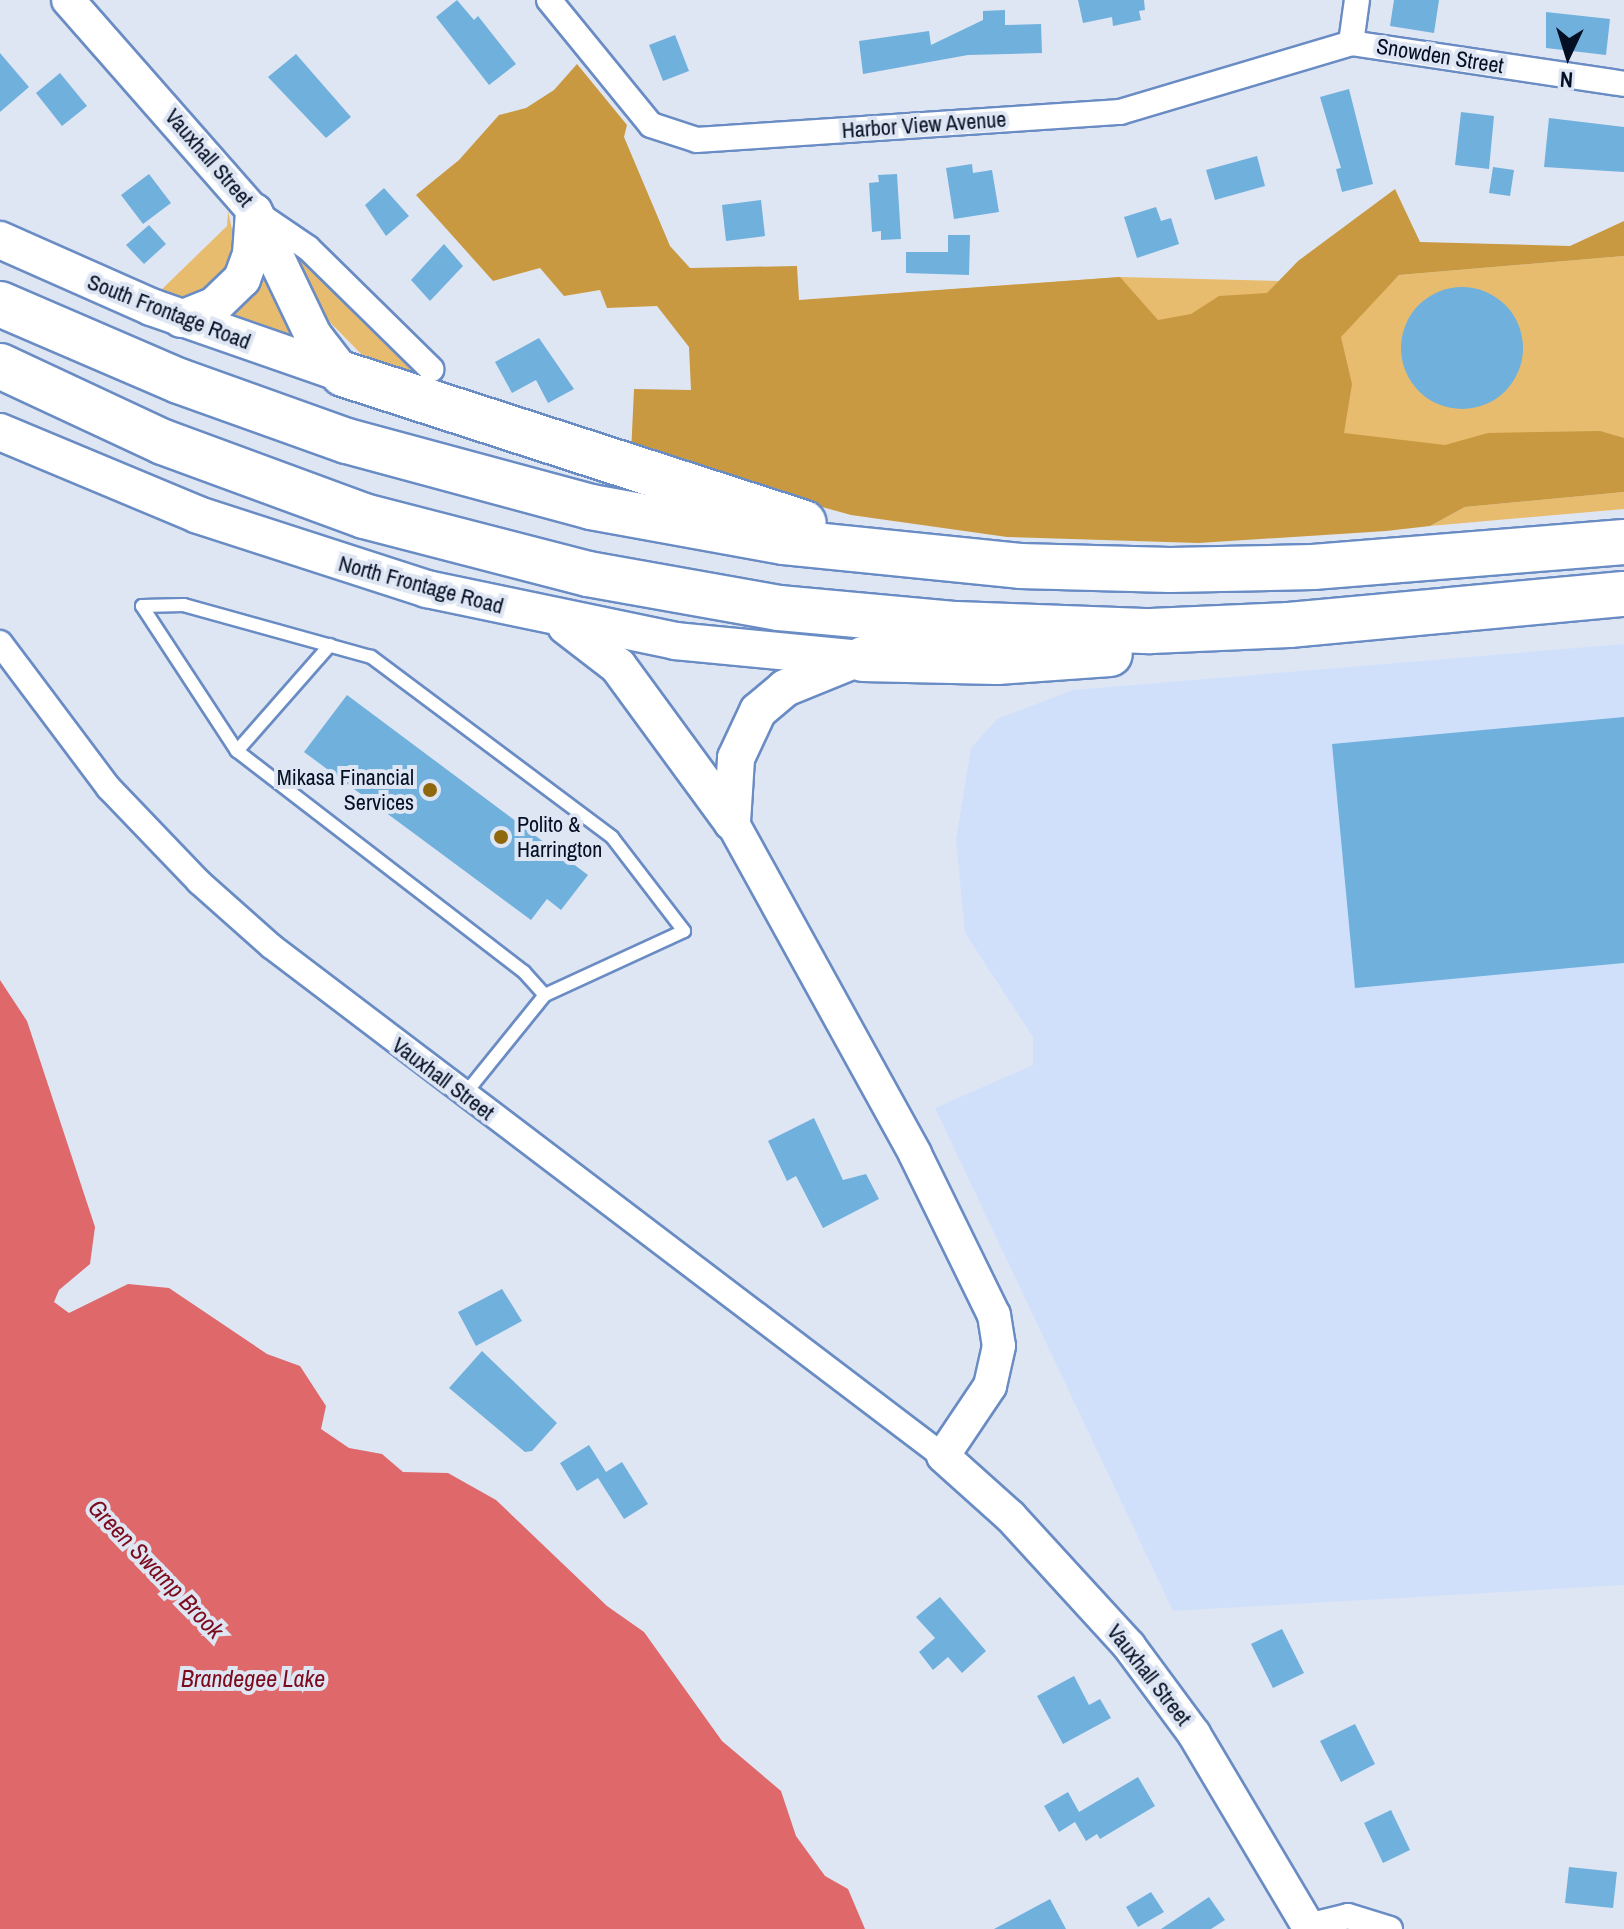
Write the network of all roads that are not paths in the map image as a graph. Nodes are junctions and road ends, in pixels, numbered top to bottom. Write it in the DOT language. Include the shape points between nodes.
graph roads {
  1 [pos="68,0"];
  2 [pos="549,0"];
  3 [pos="1357,0"];
  4 [pos="1351,43"];
  5 [pos="1624,84"];
  6 [pos="254,212"];
  7 [pos="0,240"];
  8 [pos="0,304"];
  9 [pos="181,319"];
  10 [pos="0,366"];
  11 [pos="431,369"];
  12 [pos="343,374"];
  13 [pos="0,432"];
  14 [pos="1624,542"];
  15 [pos="904,556"];
  16 [pos="1624,594"];
  17 [pos="554,619"];
  18 [pos="1234,628"];
  19 [pos="0,643"];
  20 [pos="330,645"];
  21 [pos="863,659"];
  22 [pos="237,751"];
  23 [pos="732,822"];
  24 [pos="545,995"];
  25 [pos="464,1095"];
  26 [pos="943,1456"];
  27 [pos="1309,1928"];
  28 [pos="1390,1929"];
  1 -- 6 [label="street, Vauxhall Street"];
  2 -- 4 [label="street, Harbor View Avenue" via="651,125 697,140 1120,112"];
  3 -- 4 [label="street"];
  4 -- 5 [label="street, Snowden Street"];
  6 -- 9 [label="main road" via="251,254 242,279 214,306"];
  6 -- 11 [label="street, Vauxhall Street" via="317,256"];
  6 -- 12 [label="main road" via="313,335"];
  7 -- 9 [label="main road, South Frontage Road"];
  8 -- 15 [label="highway" via="213,394 401,457 674,524"];
  9 -- 12 [label="main road, South Frontage Road"];
  10 -- 18 [label="highway" via="163,442 321,502 474,548 601,577 750,604 880,619 1074,630"];
  12 -- 15 [label="highway"];
  13 -- 17 [label="main road, North Frontage Road" via="138,492 266,539 427,589"];
  14 -- 15 [label="highway" via="1313,567 1198,570 1066,568"];
  16 -- 18 [label="highway"];
  17 -- 21 [label="main road, North Frontage Road" via="706,645"];
  17 -- 23 [label="main road" via="618,666"];
  18 -- 21 [label="highway" via="1164,646 1077,658"];
  19 -- 25 [label="street, Vauxhall Street" via="87,762 199,882 318,984"];
  20 -- 22 [label="lane"];
  20 -- 22 [label="lane" via="184,605 142,606"];
  20 -- 24 [label="lane" via="371,657 612,837 684,931"];
  21 -- 23 [label="main road" via="796,683 758,711 736,758"];
  22 -- 24 [label="lane" via="524,972"];
  23 -- 26 [label="street" via="915,1154 994,1315 999,1346 990,1386"];
  24 -- 25 [label="lane"];
  25 -- 26 [label="street, Vauxhall Street"];
  26 -- 27 [label="street, Vauxhall Street" via="1011,1517 1129,1646 1194,1734"];
  27 -- 28 [label="street" via="1348,1916"];
}
